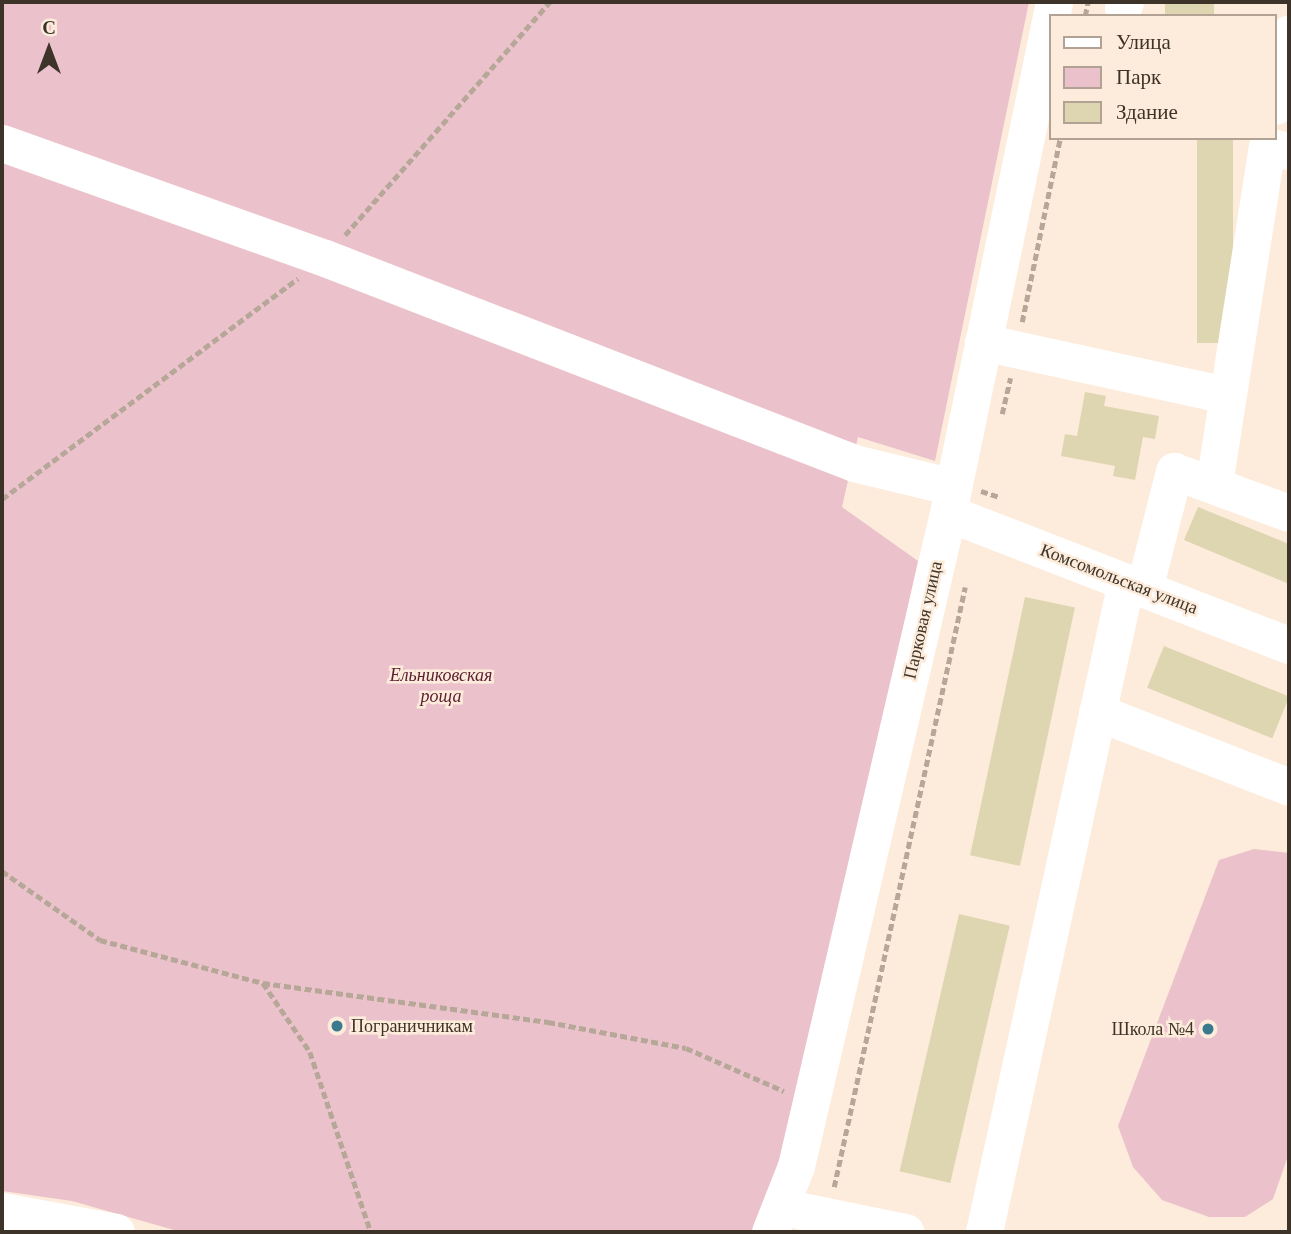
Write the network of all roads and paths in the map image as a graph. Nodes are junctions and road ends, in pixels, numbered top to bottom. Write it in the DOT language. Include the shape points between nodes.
graph roads {
  1 [pos="550,2"];
  2 [pos="1050,27"];
  3 [pos="1289,33"];
  4 [pos="1277,96"];
  5 [pos="1059,140"];
  6 [pos="2,143"];
  7 [pos="1275,145"];
  8 [pos="326,258"];
  9 [pos="1000,344"];
  10 [pos="1226,395"];
  11 [pos="999,426"];
  12 [pos="988,479"];
  13 [pos="1214,484"];
  14 [pos="2,499"];
  15 [pos="960,508"];
  16 [pos="1289,513"];
  17 [pos="966,579"];
  18 [pos="1135,585"];
  19 [pos="1289,645"];
  20 [pos="1097,712"];
  21 [pos="1289,787"];
  22 [pos="2,871"];
  23 [pos="263,983"];
  24 [pos="811,1101"];
  25 [pos="2,1211"];
  26 [pos="777,1219"];
  27 [pos="840,1224"];
  28 [pos="116,1232"];
  29 [pos="371,1232"];
  30 [pos="905,1232"];
  31 [pos="984,1232"];
  1 -- 8 [label="path"];
  2 -- 9 [label="street, Парковая улица"];
  3 -- 4 [label="street"];
  5 -- 9 [label="path"];
  6 -- 8 [label="street, Комсомольская улица"];
  7 -- 10 [label="street"];
  8 -- 14 [label="path"];
  8 -- 15 [label="street, Комсомольская улица"];
  9 -- 10 [label="street"];
  9 -- 11 [label="path"];
  9 -- 15 [label="street, Парковая улица"];
  10 -- 13 [label="street"];
  12 -- 15 [label="path"];
  13 -- 16 [label="street"];
  13 -- 18 [label="street" via="1174,471"];
  15 -- 18 [label="street, Комсомольская улица"];
  15 -- 24 [label="street, Парковая улица"];
  17 -- 27 [label="path"];
  18 -- 19 [label="street, Комсомольская улица"];
  18 -- 20 [label="street"];
  20 -- 21 [label="street"];
  20 -- 31 [label="street"];
  22 -- 23 [label="path" via="100,940"];
  23 -- 24 [label="path" via="548,1021 686,1048"];
  23 -- 29 [label="path" via="310,1052"];
  24 -- 26 [label="street, Парковая улица"];
  25 -- 28 [label="street"];
  26 -- 27 [label="street"];
  27 -- 30 [label="street"];
}
